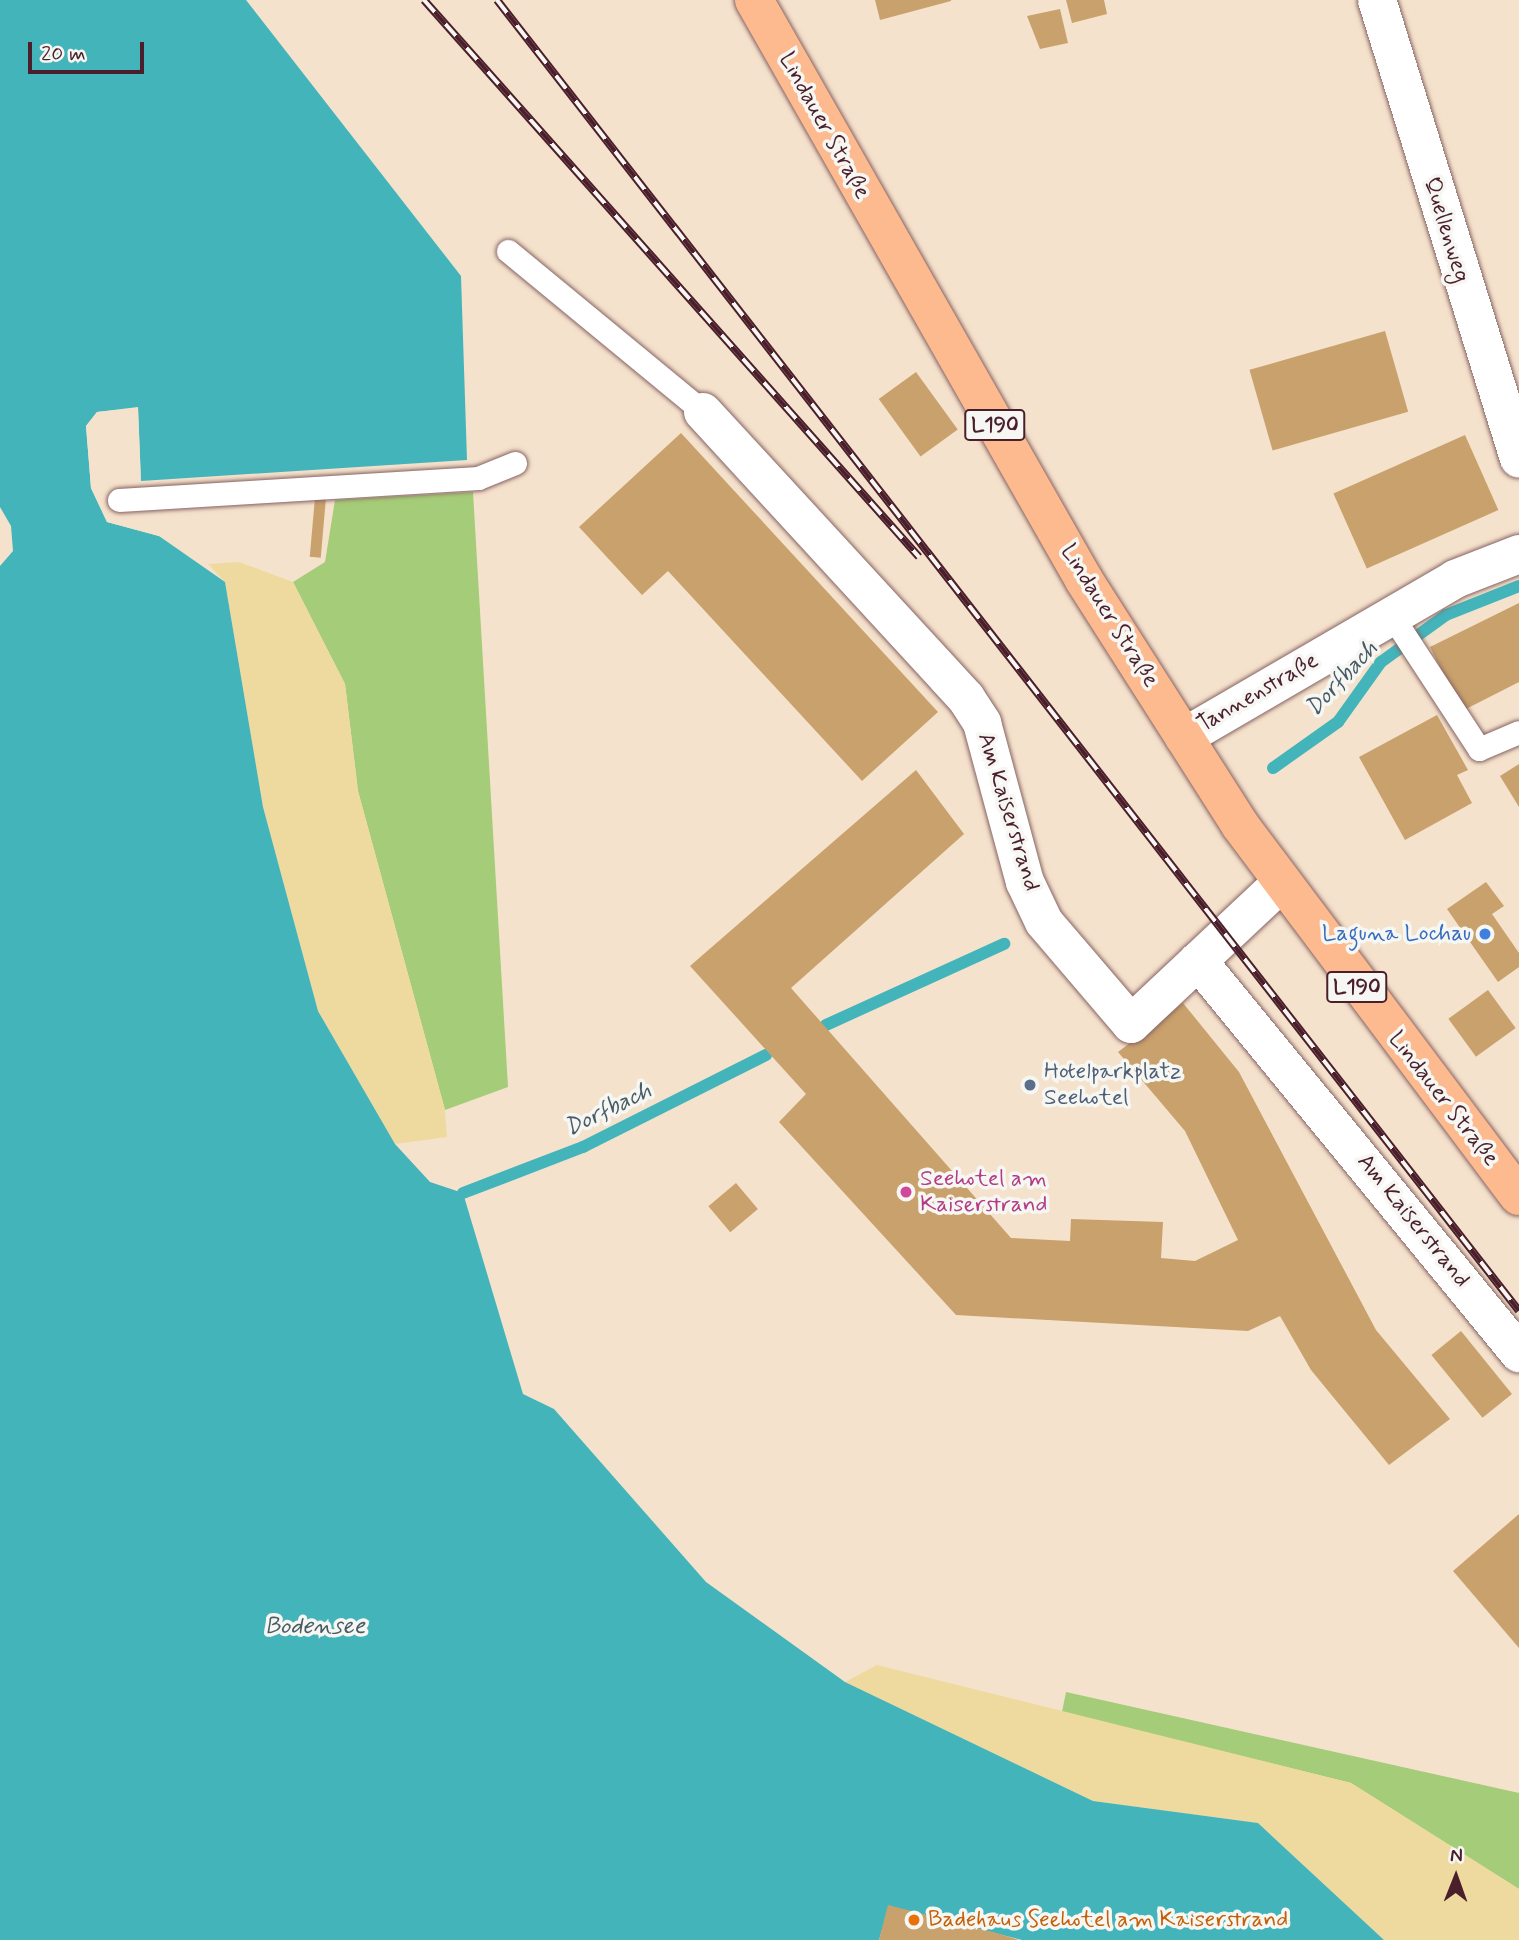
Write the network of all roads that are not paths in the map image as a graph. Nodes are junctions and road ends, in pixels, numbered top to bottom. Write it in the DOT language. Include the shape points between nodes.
graph roads {
  1 [pos="754,0"];
  2 [pos="1377,0"];
  3 [pos="508,251"];
  4 [pos="703,412"];
  5 [pos="1519,458"];
  6 [pos="515,463"];
  7 [pos="118,500"];
  8 [pos="1519,554"];
  9 [pos="1397,625"];
  10 [pos="1519,732"];
  11 [pos="1184,737"];
  12 [pos="1281,883"];
  13 [pos="1198,961"];
  14 [pos="1519,1196"];
  15 [pos="1519,1353"];
  1 -- 11 [label="main road, Lindauer Straße / L190" via="1077,568"];
  2 -- 5 [label="street, Quellenweg"];
  3 -- 4 [label="lane"];
  4 -- 13 [label="street, Am Kaiserstrand" via="966,698 982,723 1025,882 1044,922 1131,1024"];
  6 -- 7 [label="lane" via="478,478"];
  8 -- 9 [label="street, Tannenstraße" via="1455,579"];
  9 -- 10 [label="lane" via="1479,749"];
  9 -- 11 [label="street, Tannenstraße"];
  11 -- 12 [label="main road, Lindauer Straße / L190"];
  12 -- 13 [label="street, Am Kaiserstrand"];
  12 -- 14 [label="main road, Lindauer Straße / L190"];
  13 -- 15 [label="street, Am Kaiserstrand"];
}
